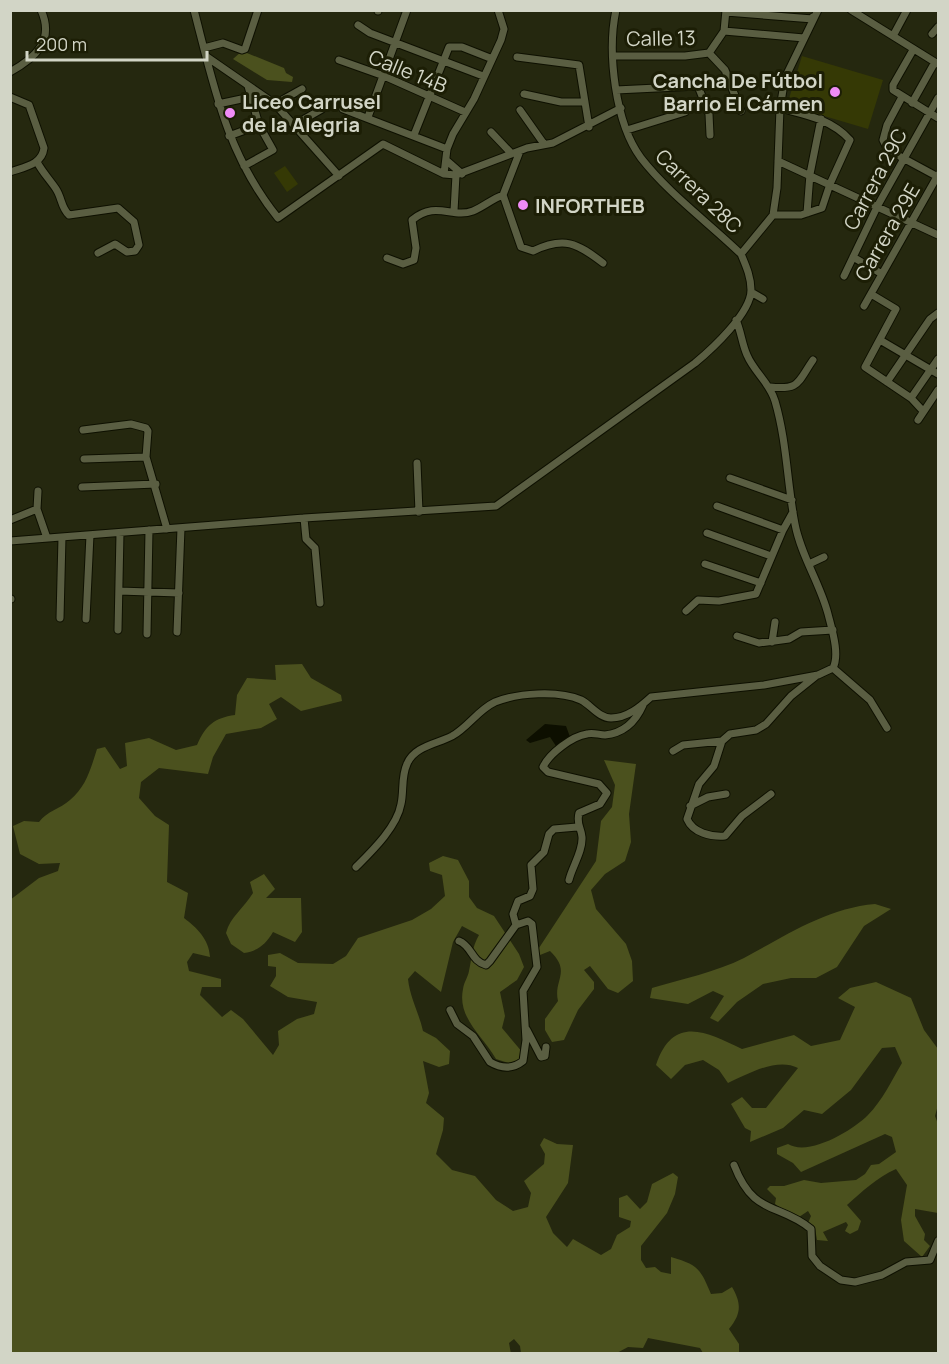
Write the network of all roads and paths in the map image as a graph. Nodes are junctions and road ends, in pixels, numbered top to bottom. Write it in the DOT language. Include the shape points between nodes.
graph roads {
  1 [pos="41,10"];
  2 [pos="194,10"];
  3 [pos="258,10"];
  4 [pos="407,10"];
  5 [pos="498,10"];
  6 [pos="616,10"];
  7 [pos="813,10"];
  8 [pos="818,10"];
  9 [pos="851,10"];
  10 [pos="869,10"];
  11 [pos="907,10"];
  12 [pos="726,11"];
  13 [pos="813,19"];
  14 [pos="864,19"];
  15 [pos="358,25"];
  16 [pos="939,27"];
  17 [pos="724,30"];
  18 [pos="932,34"];
  19 [pos="893,36"];
  20 [pos="804,38"];
  21 [pos="396,43"];
  22 [pos="204,48"];
  23 [pos="914,50"];
  24 [pos="709,53"];
  25 [pos="614,56"];
  26 [pos="207,57"];
  27 [pos="517,57"];
  28 [pos="490,58"];
  29 [pos="339,60"];
  30 [pos="443,61"];
  31 [pos="937,63"];
  32 [pos="10,72"];
  33 [pos="384,76"];
  34 [pos="483,76"];
  35 [pos="248,86"];
  36 [pos="302,89"];
  37 [pos="616,90"];
  38 [pos="524,94"];
  39 [pos="429,96"];
  40 [pos="10,97"];
  41 [pos="251,97"];
  42 [pos="902,97"];
  43 [pos="939,98"];
  44 [pos="585,102"];
  45 [pos="912,103"];
  46 [pos="218,104"];
  47 [pos="275,104"];
  48 [pos="322,108"];
  49 [pos="621,108"];
  50 [pos="780,108"];
  51 [pos="343,109"];
  52 [pos="520,110"];
  53 [pos="741,111"];
  54 [pos="465,112"];
  55 [pos="685,112"];
  56 [pos="930,113"];
  57 [pos="368,117"];
  58 [pos="939,118"];
  59 [pos="821,119"];
  60 [pos="259,125"];
  61 [pos="294,125"];
  62 [pos="589,127"];
  63 [pos="627,130"];
  64 [pos="491,132"];
  65 [pos="414,135"];
  66 [pos="710,135"];
  67 [pos="229,136"];
  68 [pos="544,144"];
  69 [pos="447,149"];
  70 [pos="520,151"];
  71 [pos="511,153"];
  72 [pos="903,159"];
  73 [pos="446,160"];
  74 [pos="778,161"];
  75 [pos="37,162"];
  76 [pos="244,166"];
  77 [pos="10,172"];
  78 [pos="444,174"];
  79 [pos="810,174"];
  80 [pos="459,175"];
  81 [pos="339,176"];
  82 [pos="938,176"];
  83 [pos="830,184"];
  84 [pos="503,195"];
  85 [pos="878,205"];
  86 [pos="454,211"];
  87 [pos="807,213"];
  88 [pos="773,215"];
  89 [pos="913,222"];
  90 [pos="938,234"];
  91 [pos="98,253"];
  92 [pos="741,254"];
  93 [pos="853,257"];
  94 [pos="387,258"];
  95 [pos="603,263"];
  96 [pos="882,274"];
  97 [pos="844,276"];
  98 [pos="751,292"];
  99 [pos="871,294"];
  100 [pos="763,299"];
  101 [pos="864,306"];
  102 [pos="939,313"];
  103 [pos="736,320"];
  104 [pos="880,340"];
  105 [pos="905,355"];
  106 [pos="939,359"];
  107 [pos="813,360"];
  108 [pos="931,369"];
  109 [pos="939,374"];
  110 [pos="887,382"];
  111 [pos="770,387"];
  112 [pos="939,390"];
  113 [pos="911,398"];
  114 [pos="923,411"];
  115 [pos="918,420"];
  116 [pos="83,430"];
  117 [pos="146,457"];
  118 [pos="84,459"];
  119 [pos="417,463"];
  120 [pos="730,478"];
  121 [pos="156,484"];
  122 [pos="82,488"];
  123 [pos="38,491"];
  124 [pos="792,500"];
  125 [pos="717,506"];
  126 [pos="37,509"];
  127 [pos="419,512"];
  128 [pos="793,512"];
  129 [pos="304,518"];
  130 [pos="10,520"];
  131 [pos="181,528"];
  132 [pos="167,529"];
  133 [pos="149,530"];
  134 [pos="783,530"];
  135 [pos="120,533"];
  136 [pos="707,533"];
  137 [pos="90,535"];
  138 [pos="63,537"];
  139 [pos="47,538"];
  140 [pos="10,541"];
  141 [pos="771,556"];
  142 [pos="824,557"];
  143 [pos="705,564"];
  144 [pos="809,564"];
  145 [pos="761,583"];
  146 [pos="119,591"];
  147 [pos="148,593"];
  148 [pos="179,593"];
  149 [pos="320,603"];
  150 [pos="686,611"];
  151 [pos="60,618"];
  152 [pos="86,619"];
  153 [pos="775,622"];
  154 [pos="118,630"];
  155 [pos="833,630"];
  156 [pos="177,632"];
  157 [pos="147,634"];
  158 [pos="737,636"];
  159 [pos="772,642"];
  160 [pos="833,668"];
  161 [pos="819,675"];
  162 [pos="644,703"];
  163 [pos="887,728"];
  164 [pos="722,741"];
  165 [pos="674,751"];
  166 [pos="726,794"];
  167 [pos="771,794"];
  168 [pos="690,806"];
  169 [pos="577,826"];
  170 [pos="356,867"];
  171 [pos="569,880"];
  172 [pos="516,925"];
  173 [pos="459,941"];
  174 [pos="450,1010"];
  175 [pos="525,1028"];
  176 [pos="546,1047"];
  177 [pos="734,1166"];
  178 [pos="939,1241"];
  1 -- 32 [label="street" via="47,26 42,47 34,59"];
  2 -- 22 [label="street"];
  3 -- 22 [label="street" via="245,49 223,43"];
  4 -- 21 [label="street"];
  5 -- 28 [label="street" via="504,29"];
  6 -- 25 [label="street, Carrera 28C"];
  7 -- 13 [label="street"];
  8 -- 13 [label="street"];
  9 -- 14 [label="street"];
  10 -- 14 [label="street"];
  11 -- 19 [label="street"];
  12 -- 13 [label="street"];
  12 -- 17 [label="street"];
  13 -- 20 [label="street"];
  14 -- 19 [label="street"];
  15 -- 21 [label="street"];
  16 -- 18 [label="street"];
  17 -- 20 [label="street, Calle 13"];
  17 -- 24 [label="street, Calle 13"];
  19 -- 23 [label="street"];
  20 -- 50 [label="street" via="785,78"];
  21 -- 30 [label="street"];
  21 -- 33 [label="street"];
  22 -- 26 [label="street"];
  23 -- 31 [label="street"];
  23 -- 42 [label="street" via="893,85"];
  24 -- 25 [label="street, Calle 13"];
  24 -- 53 [label="street" via="725,70"];
  25 -- 37 [label="street, Carrera 28C"];
  26 -- 35 [label="street"];
  26 -- 46 [label="street"];
  27 -- 44 [label="street" via="579,65"];
  28 -- 30 [label="street" via="475,50 449,47"];
  28 -- 34 [label="street"];
  29 -- 33 [label="street, Calle 14B"];
  30 -- 34 [label="street"];
  30 -- 39 [label="street"];
  31 -- 45 [label="street"];
  33 -- 39 [label="street, Calle 14B"];
  33 -- 57 [label="street"];
  34 -- 54 [label="street"];
  35 -- 41 [label="street"];
  35 -- 47 [label="street"];
  36 -- 47 [label="street"];
  37 -- 49 [label="street, Carrera 28C"];
  37 -- 66 [label="street" via="698,86 709,114"];
  38 -- 44 [label="street" via="561,102"];
  39 -- 54 [label="street, Calle 14B"];
  39 -- 65 [label="street"];
  40 -- 75 [label="street" via="23,101 34,114 44,148"];
  41 -- 46 [label="street"];
  41 -- 60 [label="street"];
  42 -- 45 [label="street"];
  42 -- 72 [label="street" via="883,140 888,150"];
  43 -- 56 [label="street, Carrera 29C"];
  44 -- 62 [label="street"];
  45 -- 56 [label="street"];
  46 -- 67 [label="street"];
  47 -- 61 [label="street"];
  48 -- 61 [label="street"];
  49 -- 62 [label="street"];
  49 -- 63 [label="street, Carrera 28C"];
  50 -- 59 [label="street"];
  50 -- 74 [label="street"];
  51 -- 57 [label="street"];
  52 -- 68 [label="street"];
  54 -- 69 [label="street"];
  55 -- 63 [label="street"];
  56 -- 58 [label="street"];
  56 -- 72 [label="street, Carrera 29C"];
  57 -- 65 [label="street"];
  59 -- 79 [label="street"];
  59 -- 83 [label="street" via="841,129 850,140"];
  60 -- 67 [label="street"];
  60 -- 76 [label="street" via="273,150"];
  61 -- 81 [label="street"];
  62 -- 68 [label="street"];
  63 -- 92 [label="street, Carrera 28C" via="641,157"];
  64 -- 71 [label="street"];
  65 -- 69 [label="street"];
  67 -- 76 [label="street"];
  68 -- 70 [label="street"];
  69 -- 73 [label="street"];
  70 -- 71 [label="street"];
  70 -- 84 [label="street"];
  71 -- 80 [label="street"];
  72 -- 82 [label="street"];
  72 -- 85 [label="street, Carrera 29C"];
  73 -- 78 [label="street"];
  73 -- 80 [label="street"];
  74 -- 79 [label="street"];
  74 -- 88 [label="street"];
  75 -- 77 [label="street"];
  75 -- 91 [label="street" via="69,215 118,208 134,222 139,245 135,252 115,244"];
  76 -- 81 [label="street" via="258,194 278,218"];
  78 -- 80 [label="street"];
  78 -- 81 [label="street" via="383,144"];
  79 -- 83 [label="street"];
  79 -- 87 [label="street"];
  80 -- 86 [label="street"];
  82 -- 89 [label="street, Carrera 29E"];
  83 -- 85 [label="street"];
  83 -- 87 [label="street" via="822,208"];
  84 -- 86 [label="street" via="470,212"];
  84 -- 95 [label="street" via="524,250 568,243"];
  85 -- 89 [label="street"];
  85 -- 93 [label="street, Carrera 29C"];
  86 -- 94 [label="street" via="420,213 412,220 414,260 403,264"];
  87 -- 88 [label="street"];
  88 -- 92 [label="street"];
  89 -- 90 [label="street"];
  89 -- 96 [label="street, Carrera 29E"];
  92 -- 98 [label="street, Carrera 28C"];
  93 -- 96 [label="street"];
  93 -- 97 [label="street, Carrera 29C"];
  96 -- 99 [label="street, Carrera 29E"];
  98 -- 100 [label="street"];
  98 -- 103 [label="street"];
  99 -- 101 [label="street, Carrera 29E"];
  99 -- 104 [label="street" via="896,309"];
  102 -- 105 [label="street" via="930,319"];
  103 -- 111 [label="street" via="746,354"];
  103 -- 127 [label="street" via="728,334 695,363 496,506"];
  104 -- 105 [label="street"];
  104 -- 110 [label="street" via="865,367"];
  105 -- 108 [label="street"];
  105 -- 110 [label="street"];
  106 -- 108 [label="street"];
  107 -- 111 [label="street" via="795,386"];
  108 -- 109 [label="street"];
  108 -- 113 [label="street"];
  110 -- 113 [label="street"];
  111 -- 124 [label="street" via="787,457"];
  112 -- 114 [label="street"];
  113 -- 114 [label="street"];
  114 -- 115 [label="street"];
  116 -- 117 [label="street" via="143,425 148,431"];
  117 -- 118 [label="street"];
  117 -- 121 [label="street"];
  119 -- 127 [label="street"];
  120 -- 124 [label="street"];
  121 -- 122 [label="street"];
  121 -- 132 [label="street"];
  123 -- 126 [label="street"];
  124 -- 128 [label="street"];
  125 -- 134 [label="street"];
  126 -- 130 [label="street"];
  126 -- 139 [label="street"];
  127 -- 129 [label="street"];
  128 -- 134 [label="street"];
  128 -- 144 [label="street"];
  129 -- 131 [label="street"];
  129 -- 149 [label="street" via="306,539 315,548"];
  131 -- 132 [label="street"];
  131 -- 148 [label="street"];
  132 -- 133 [label="street"];
  133 -- 135 [label="street"];
  133 -- 147 [label="street"];
  134 -- 141 [label="street"];
  135 -- 137 [label="street"];
  135 -- 146 [label="street"];
  136 -- 141 [label="street"];
  137 -- 138 [label="street"];
  137 -- 152 [label="street"];
  138 -- 139 [label="street"];
  138 -- 151 [label="street"];
  139 -- 140 [label="street"];
  141 -- 145 [label="street"];
  142 -- 144 [label="street"];
  143 -- 145 [label="street"];
  144 -- 155 [label="street" via="824,596"];
  145 -- 150 [label="street" via="756,594 719,601 698,600"];
  146 -- 147 [label="street"];
  146 -- 154 [label="street"];
  147 -- 148 [label="street"];
  147 -- 157 [label="street"];
  148 -- 156 [label="street"];
  153 -- 159 [label="street"];
  155 -- 159 [label="street" via="801,632"];
  155 -- 160 [label="street"];
  158 -- 159 [label="street" via="759,643"];
  160 -- 161 [label="street"];
  160 -- 163 [label="street" via="870,700"];
  161 -- 162 [label="street" via="742,689 661,695"];
  161 -- 164 [label="street" via="791,696 766,724 756,730 730,734"];
  162 -- 169 [label="street" via="627,728 604,735 585,734 546,761 543,767 548,772 599,784 607,793 600,804 579,813"];
  162 -- 170 [label="street" via="624,716 611,718 581,700 552,694 509,698 484,709 461,730 414,754 407,762 398,815"];
  164 -- 165 [label="street" via="683,745"];
  164 -- 168 [label="street" via="714,766 699,784"];
  166 -- 168 [label="street"];
  167 -- 168 [label="street" via="742,816 725,836 711,836 689,825"];
  169 -- 171 [label="street" via="582,837"];
  169 -- 172 [label="street" via="554,829 549,834 544,852 531,865 530,896 518,901 515,908"];
  172 -- 173 [label="street" via="486,965 477,962"];
  172 -- 175 [label="street" via="528,921 532,924 537,963 523,991"];
  174 -- 175 [label="street" via="490,1062 502,1067 516,1067 523,1061"];
  175 -- 176 [label="street" via="541,1057 546,1056"];
  177 -- 178 [label="street" via="744,1187 765,1207 811,1229 812,1256 841,1280 868,1280 906,1262 925,1262 934,1256"];
}
